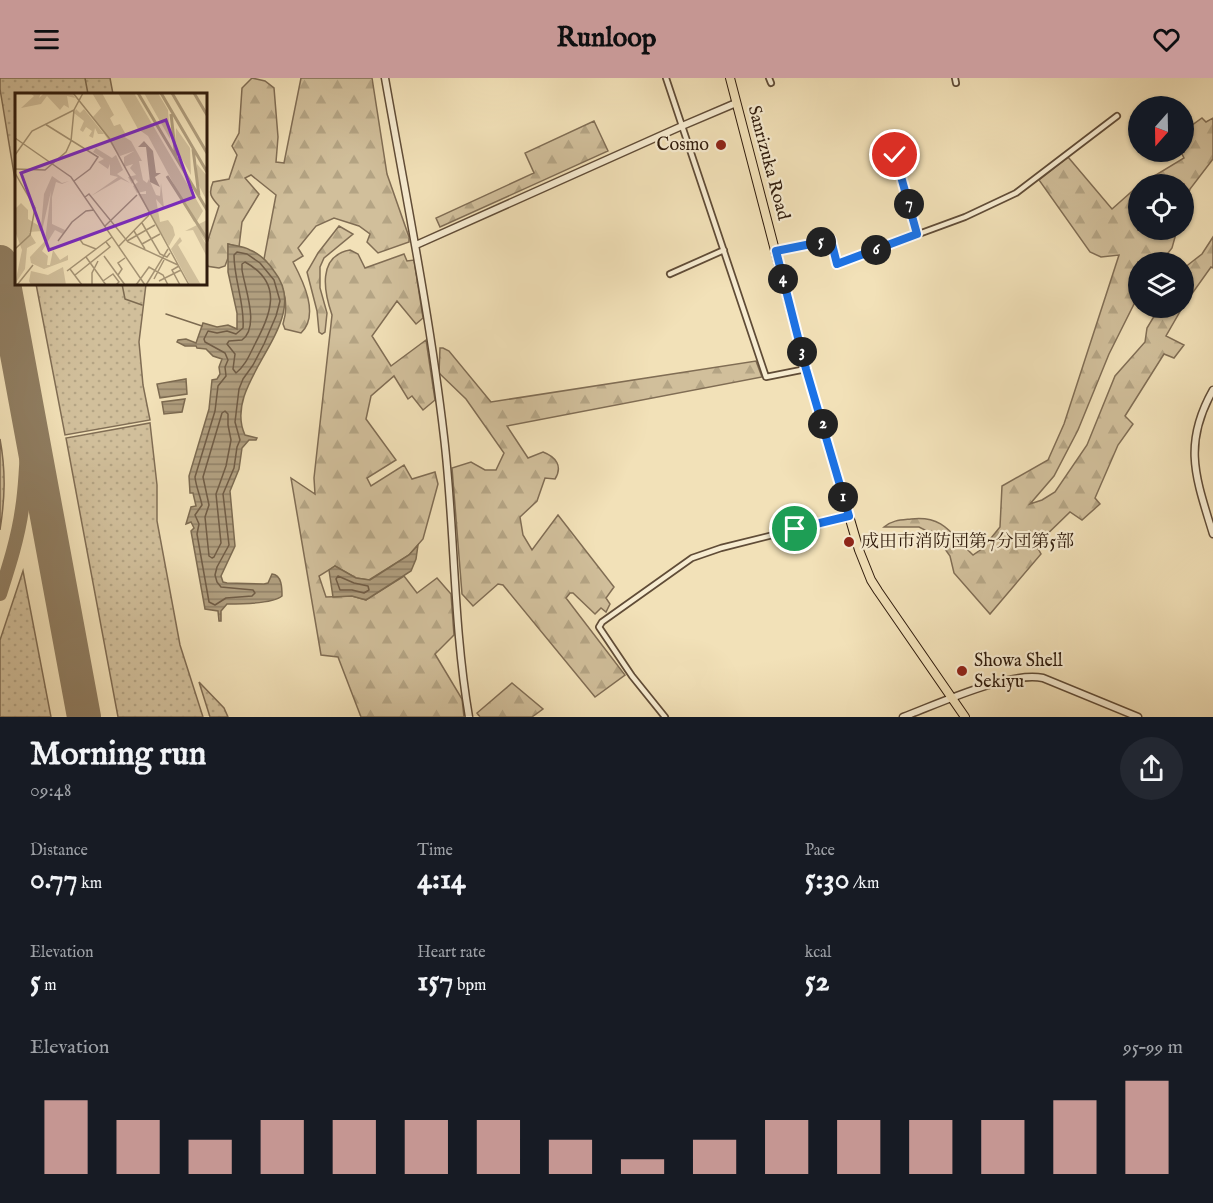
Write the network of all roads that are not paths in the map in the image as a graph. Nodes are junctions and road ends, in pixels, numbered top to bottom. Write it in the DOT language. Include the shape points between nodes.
graph roads {
  1 [pos="385,78"];
  2 [pos="666,78"];
  3 [pos="730,78"];
  4 [pos="736,103"];
  5 [pos="1118,116"];
  6 [pos="682,126"];
  7 [pos="895,155"];
  8 [pos="917,234"];
  9 [pos="416,245"];
  10 [pos="724,250"];
  11 [pos="776,251"];
  12 [pos="670,274"];
  13 [pos="806,369"];
  14 [pos="1213,390"];
  15 [pos="849,516"];
  16 [pos="1213,534"];
  17 [pos="952,699"];
  18 [pos="469,717"];
  19 [pos="665,717"];
  20 [pos="903,717"];
  21 [pos="965,717"];
  22 [pos="1138,717"];
  1 -- 9 [label="street"];
  2 -- 6 [label="street"];
  3 -- 4 [label="main road, Sanrizuka Road"];
  4 -- 6 [label="street"];
  4 -- 11 [label="main road, Sanrizuka Road"];
  5 -- 8 [label="street" via="1016,193"];
  6 -- 9 [label="street"];
  6 -- 10 [label="street"];
  7 -- 8 [label="street"];
  8 -- 11 [label="street" via="837,264 831,240"];
  9 -- 18 [label="street" via="444,440"];
  10 -- 12 [label="street"];
  10 -- 13 [label="street" via="766,377"];
  11 -- 13 [label="main road, Sanrizuka Road"];
  13 -- 15 [label="main road, Sanrizuka Road"];
  14 -- 16 [label="street" via="1200,417 1193,452"];
  15 -- 17 [label="main road, Sanrizuka Road" via="871,580"];
  15 -- 19 [label="street" via="692,558 602,622 599,627"];
  17 -- 20 [label="street"];
  17 -- 21 [label="main road, Sanrizuka Road"];
  17 -- 22 [label="street" via="1014,677 1037,677"];
}
